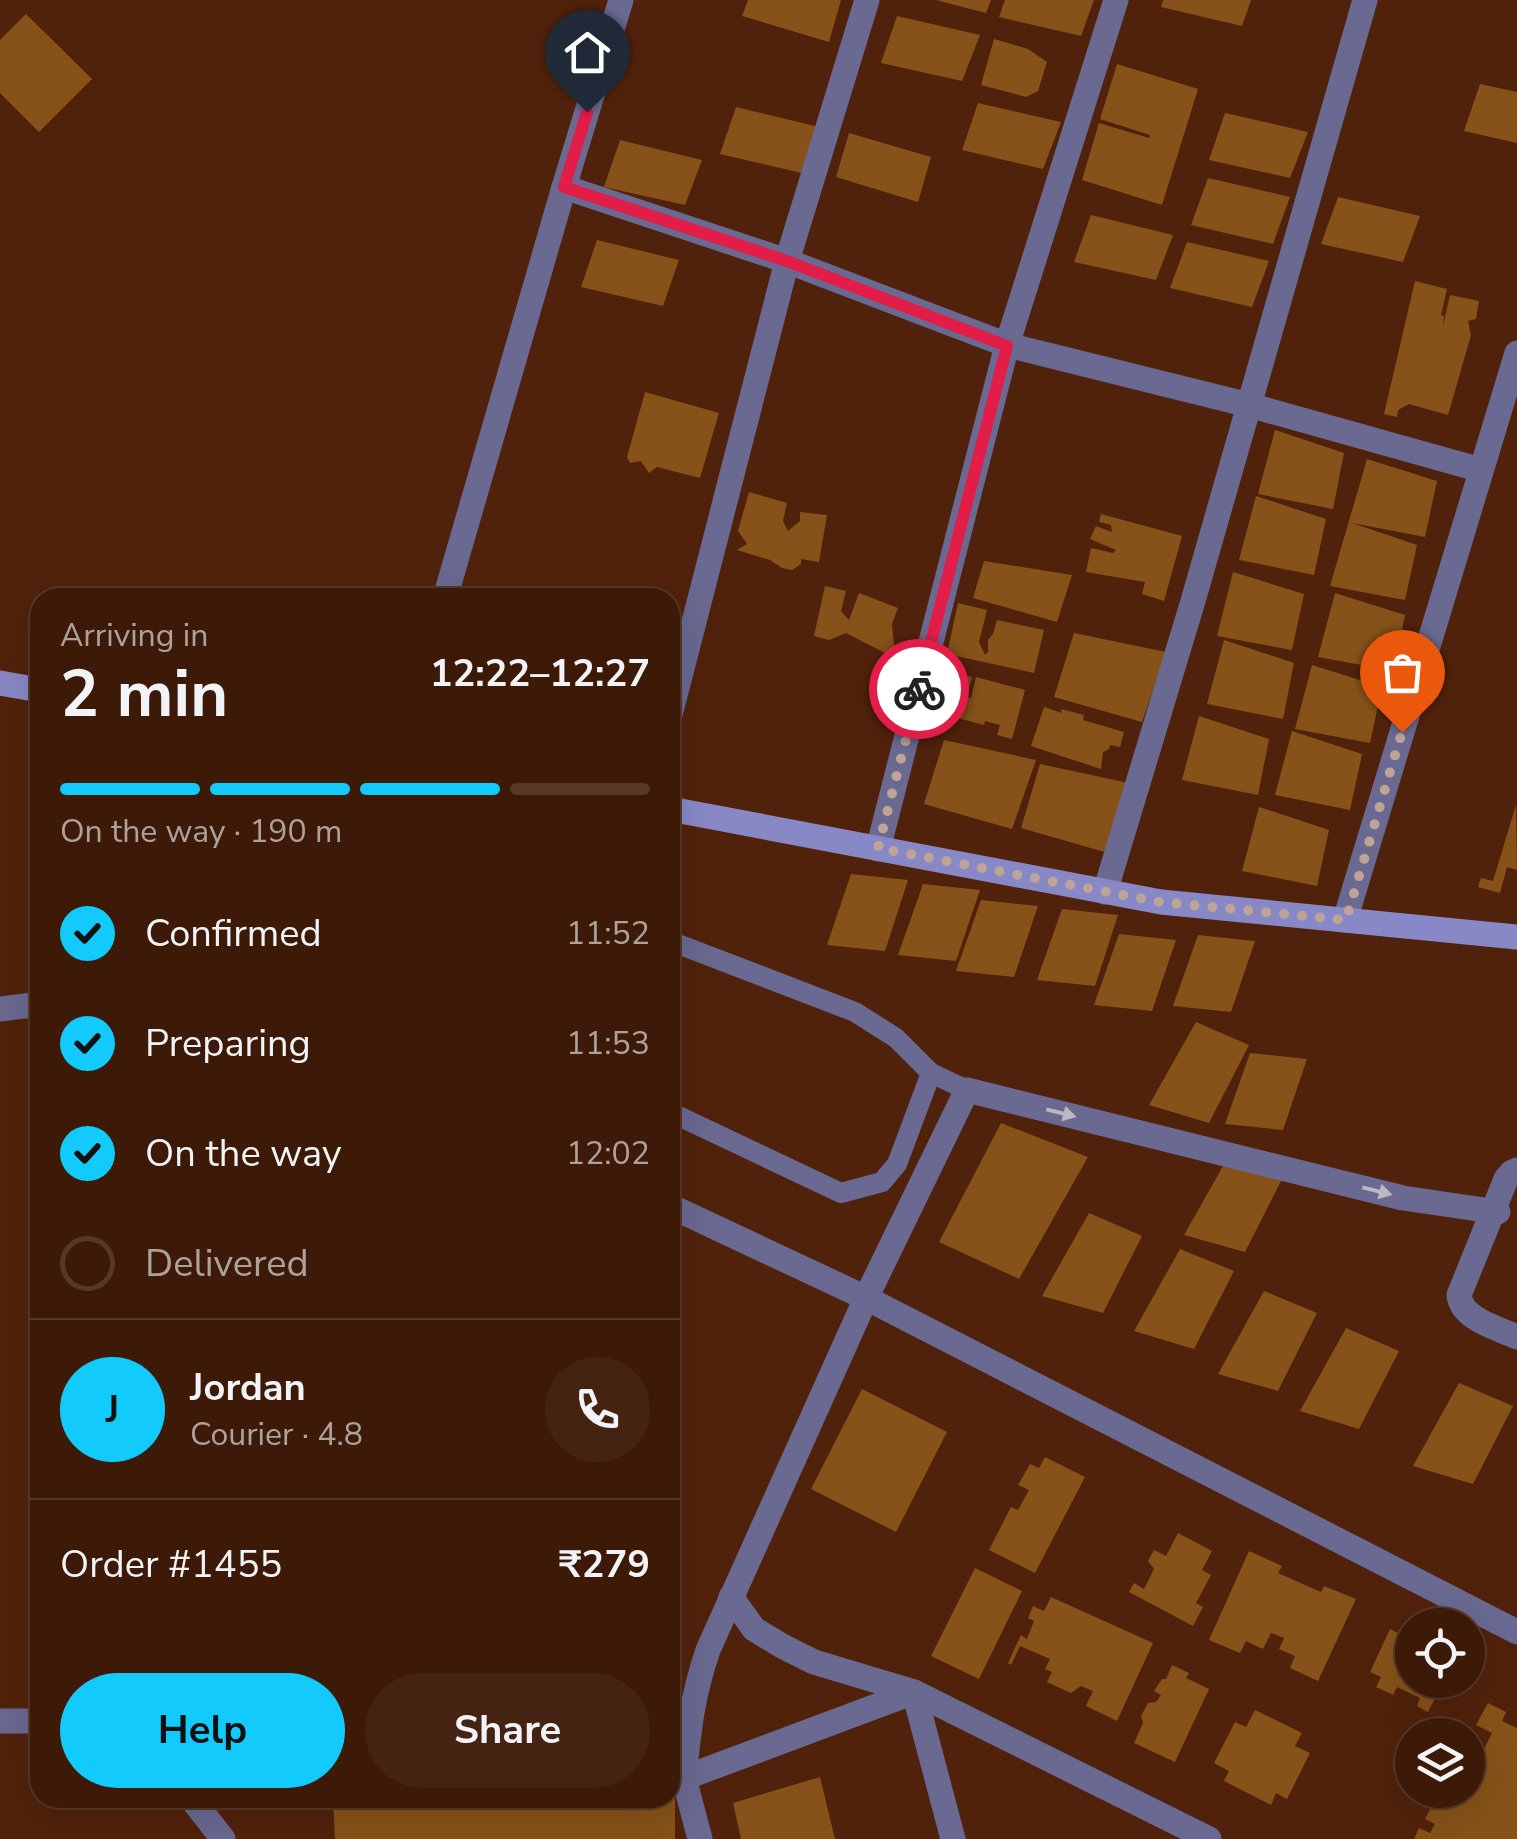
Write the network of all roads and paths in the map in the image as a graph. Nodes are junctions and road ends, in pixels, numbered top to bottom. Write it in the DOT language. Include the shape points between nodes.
graph roads {
  1 [pos="621,0"];
  2 [pos="867,0"];
  3 [pos="1116,0"];
  4 [pos="1365,0"];
  5 [pos="564,187"];
  6 [pos="787,261"];
  7 [pos="1007,346"];
  8 [pos="1517,353"];
  9 [pos="1249,405"];
  10 [pos="1481,470"];
  11 [pos="448,588"];
  12 [pos="680,676"];
  13 [pos="0,683"];
  14 [pos="30,688"];
  15 [pos="680,811"];
  16 [pos="878,848"];
  17 [pos="1105,892"];
  18 [pos="1346,920"];
  19 [pos="1517,937"];
  20 [pos="680,945"];
  21 [pos="30,1006"];
  22 [pos="0,1010"];
  23 [pos="931,1072"];
  24 [pos="966,1090"];
  25 [pos="680,1117"];
  26 [pos="1517,1170"];
  27 [pos="680,1211"];
  28 [pos="1498,1212"];
  29 [pos="866,1298"];
  30 [pos="1517,1337"];
  31 [pos="731,1597"];
  32 [pos="1517,1632"];
  33 [pos="914,1692"];
  34 [pos="30,1720"];
  35 [pos="0,1721"];
  36 [pos="680,1761"];
  37 [pos="680,1775"];
  38 [pos="680,1784"];
  39 [pos="198,1808"];
  40 [pos="223,1839"];
  41 [pos="700,1839"];
  42 [pos="952,1839"];
  43 [pos="1209,1839"];
  1 -- 5 [label="street"];
  2 -- 6 [label="street"];
  3 -- 7 [label="street"];
  4 -- 9 [label="street"];
  5 -- 6 [label="street"];
  5 -- 11 [label="street"];
  6 -- 7 [label="street"];
  6 -- 12 [label="street"];
  7 -- 9 [label="street"];
  7 -- 16 [label="street"];
  8 -- 10 [label="street"];
  9 -- 10 [label="street"];
  9 -- 17 [label="street"];
  10 -- 18 [label="street"];
  13 -- 14 [label="street"];
  15 -- 16 [label="street"];
  16 -- 17 [label="street"];
  17 -- 18 [label="street"];
  18 -- 19 [label="street"];
  20 -- 23 [label="lane" via="855,1012"];
  21 -- 22 [label="street"];
  23 -- 24 [label="lane"];
  23 -- 25 [label="lane" via="897,1164 882,1182 841,1193"];
  24 -- 28 [label="street, one-way" via="1404,1198"];
  24 -- 29 [label="street"];
  26 -- 30 [label="street" via="1506,1179 1460,1295 1466,1313"];
  27 -- 29 [label="street"];
  29 -- 31 [label="street"];
  29 -- 32 [label="street"];
  31 -- 33 [label="street" via="754,1629 782,1646"];
  31 -- 36 [label="street" via="696,1686"];
  33 -- 37 [label="street"];
  33 -- 42 [label="street"];
  33 -- 43 [label="street"];
  34 -- 35 [label="street"];
  38 -- 41 [label="street"];
  39 -- 40 [label="street"];
}
